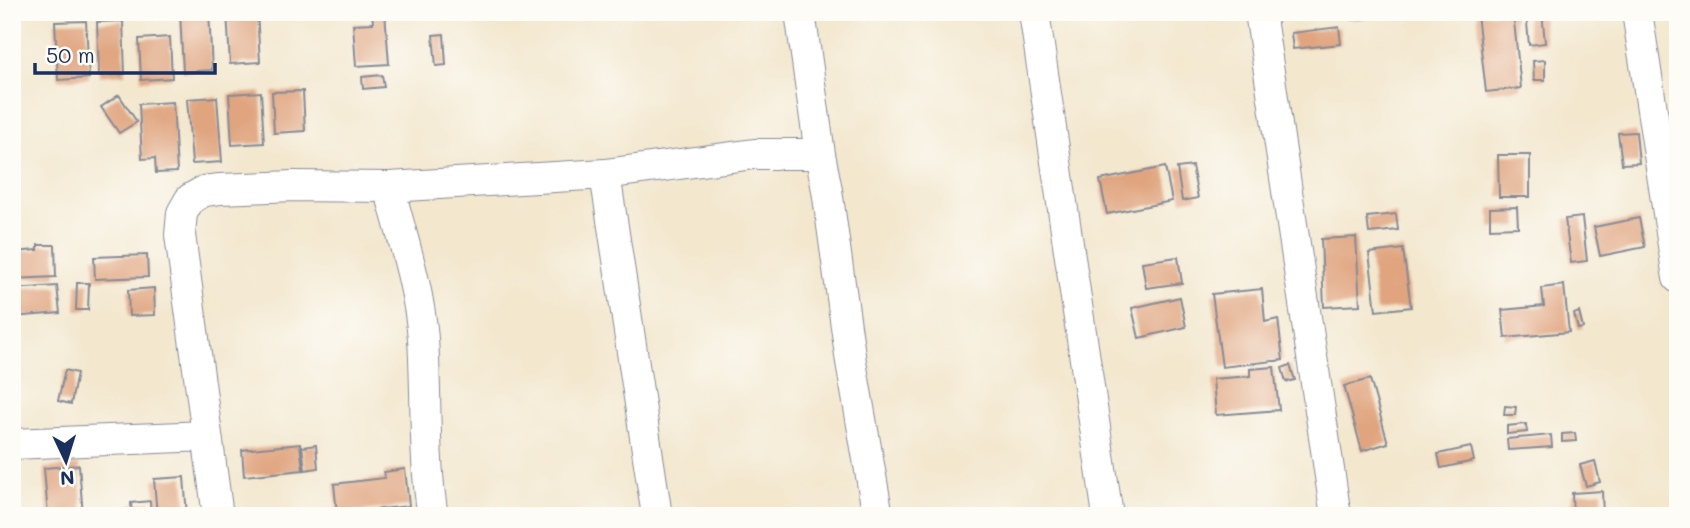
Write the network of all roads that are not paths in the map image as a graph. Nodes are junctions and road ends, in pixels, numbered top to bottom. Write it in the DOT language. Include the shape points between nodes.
graph roads {
  1 [pos="800,12"];
  2 [pos="1034,12"];
  3 [pos="1260,12"];
  4 [pos="1637,12"];
  5 [pos="820,154"];
  6 [pos="605,174"];
  7 [pos="389,187"];
  8 [pos="1678,278"];
  9 [pos="206,436"];
  10 [pos="12,444"];
  11 [pos="218,516"];
  12 [pos="433,516"];
  13 [pos="657,516"];
  14 [pos="878,516"];
  15 [pos="1108,516"];
  16 [pos="1336,516"];
  1 -- 5 [label="street"];
  2 -- 15 [label="street"];
  3 -- 16 [label="street"];
  4 -- 8 [label="street"];
  5 -- 6 [label="street" via="754,154"];
  5 -- 14 [label="street"];
  6 -- 7 [label="street"];
  6 -- 13 [label="street"];
  7 -- 9 [label="street" via="220,189 190,199 182,213 180,235"];
  7 -- 12 [label="street" via="418,294"];
  9 -- 10 [label="street"];
  9 -- 11 [label="street"];
}
